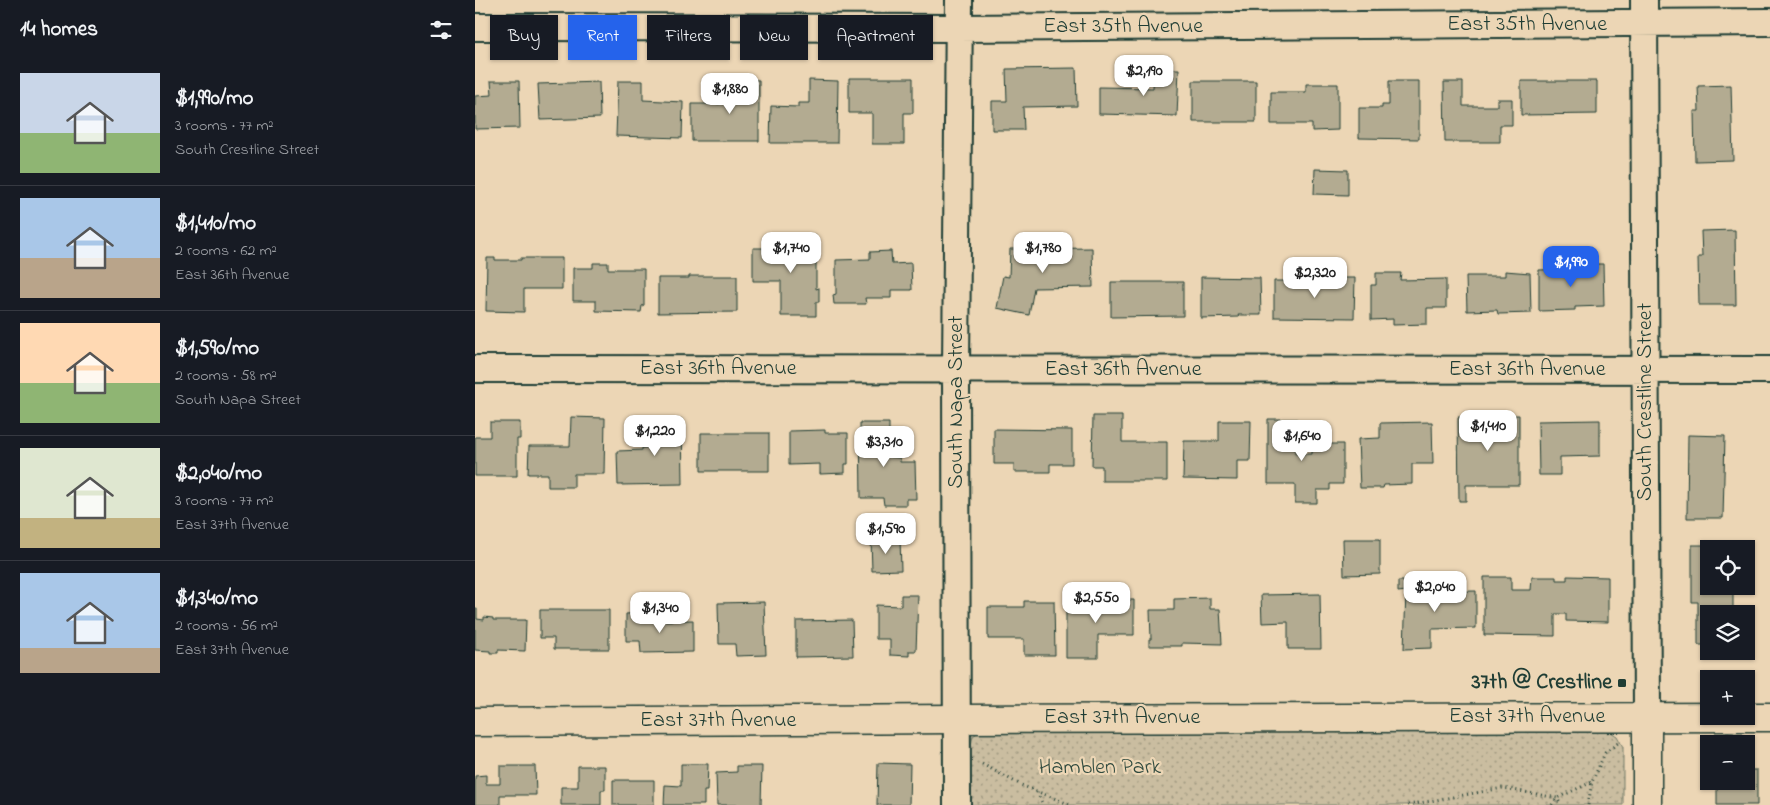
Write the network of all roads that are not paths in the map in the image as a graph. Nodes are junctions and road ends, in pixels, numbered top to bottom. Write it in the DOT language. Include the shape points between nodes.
graph roads {
  1 [pos="959,0"];
  2 [pos="1644,12"];
  3 [pos="1770,22"];
  4 [pos="475,27"];
  5 [pos="959,28"];
  6 [pos="475,369"];
  7 [pos="957,370"];
  8 [pos="1770,370"];
  9 [pos="1646,371"];
  10 [pos="1647,716"];
  11 [pos="1770,717"];
  12 [pos="956,719"];
  13 [pos="475,722"];
  14 [pos="957,805"];
  15 [pos="1647,805"];
  1 -- 5 [label="street, South Napa Street"];
  2 -- 3 [label="street, East 35th Avenue"];
  2 -- 5 [label="street, East 35th Avenue"];
  2 -- 9 [label="street, South Crestline Street"];
  4 -- 5 [label="street, East 35th Avenue"];
  5 -- 7 [label="street, South Napa Street"];
  6 -- 7 [label="street, East 36th Avenue"];
  7 -- 9 [label="street, East 36th Avenue"];
  7 -- 12 [label="street, South Napa Street"];
  8 -- 9 [label="street, East 36th Avenue"];
  9 -- 10 [label="street, South Crestline Street"];
  10 -- 11 [label="street, East 37th Avenue"];
  10 -- 12 [label="street, East 37th Avenue"];
  10 -- 15 [label="street, South Crestline Street"];
  12 -- 13 [label="street, East 37th Avenue"];
  12 -- 14 [label="street, South Napa Street"];
}
